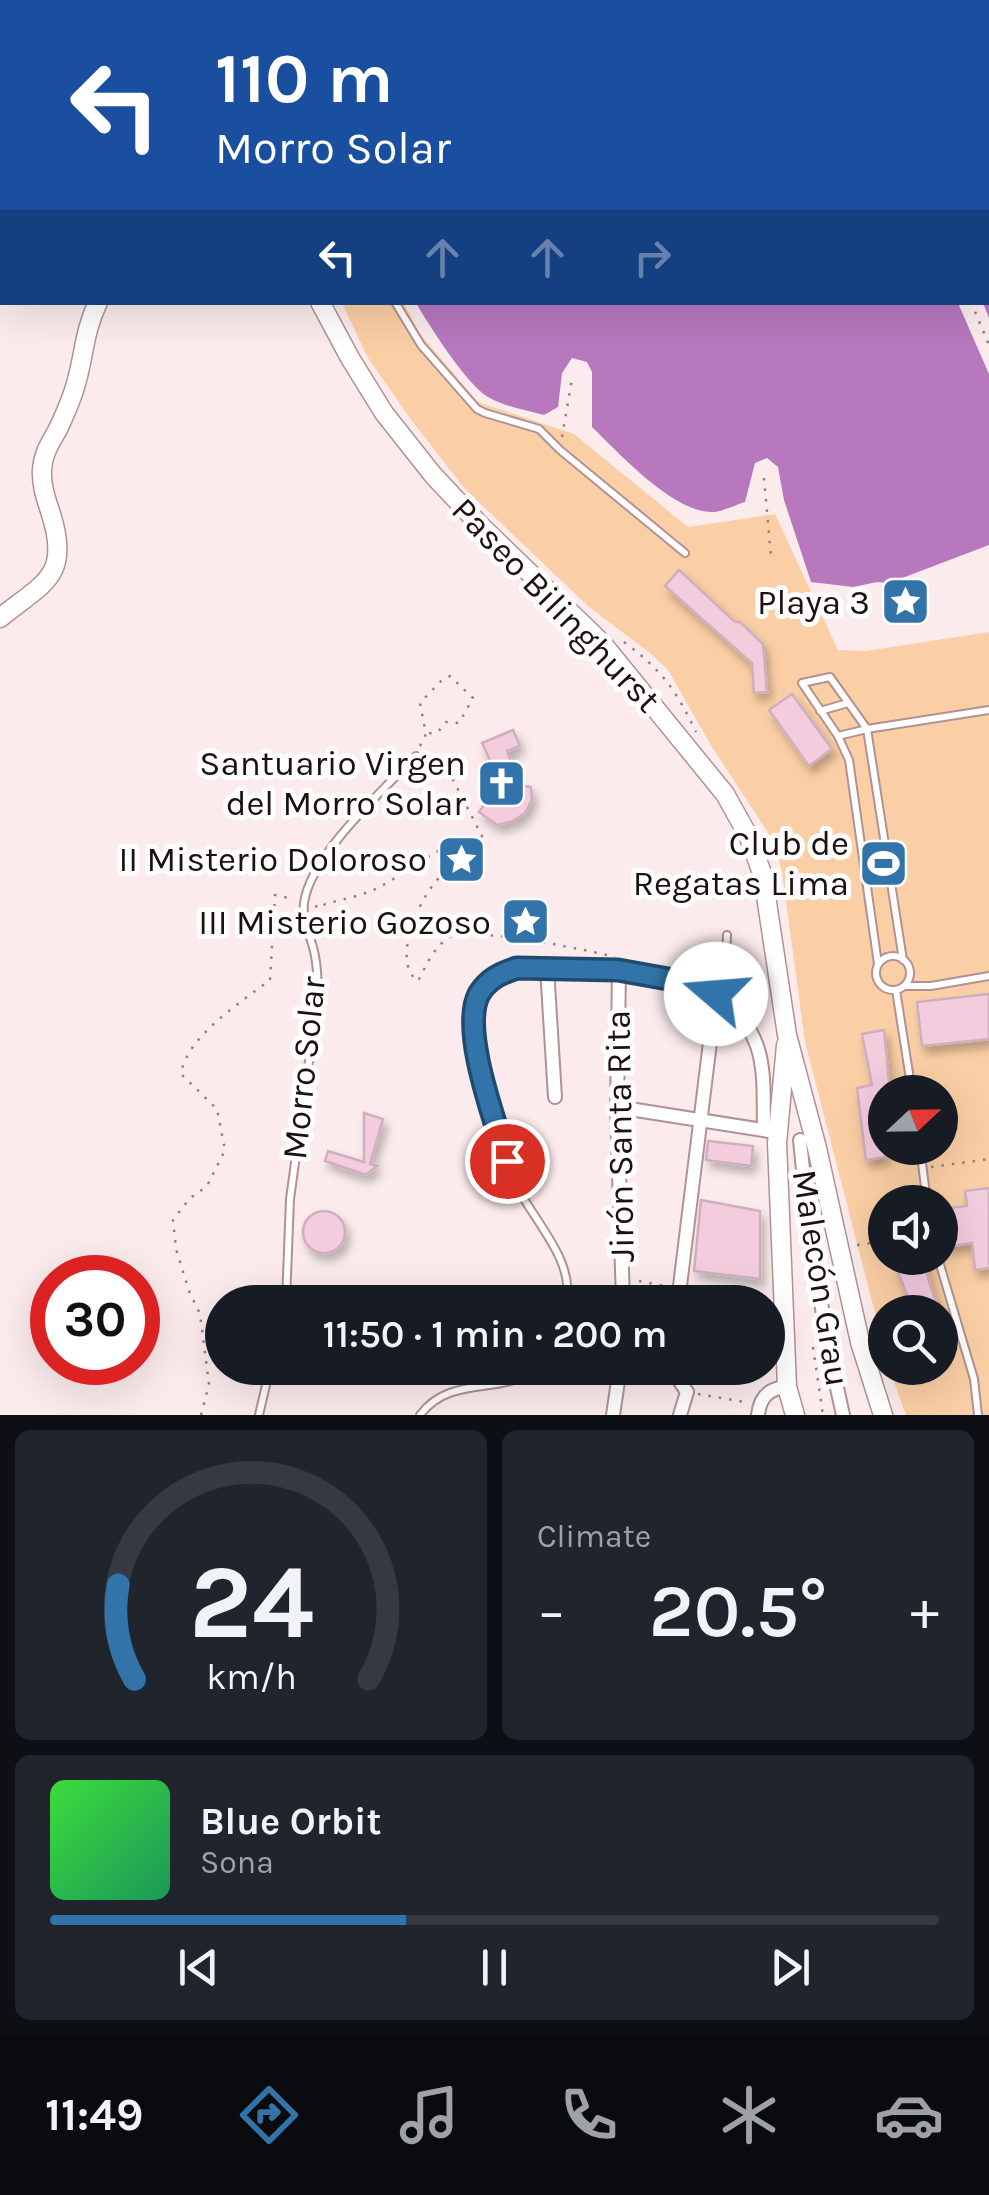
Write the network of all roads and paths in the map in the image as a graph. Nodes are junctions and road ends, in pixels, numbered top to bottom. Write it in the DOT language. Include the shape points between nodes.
graph roads {
  1 [pos="97,305"];
  2 [pos="322,305"];
  3 [pos="397,305"];
  4 [pos="972,305"];
  5 [pos="989,344"];
  6 [pos="572,379"];
  7 [pos="560,450"];
  8 [pos="764,478"];
  9 [pos="685,553"];
  10 [pos="771,556"];
  11 [pos="0,618"];
  12 [pos="617,637"];
  13 [pos="848,703"];
  14 [pos="989,710"];
  15 [pos="820,711"];
  16 [pos="867,729"];
  17 [pos="426,734"];
  18 [pos="698,735"];
  19 [pos="838,736"];
  20 [pos="416,756"];
  21 [pos="440,850"];
  22 [pos="304,902"];
  23 [pos="727,934"];
  24 [pos="904,960"];
  25 [pos="878,964"];
  26 [pos="621,965"];
  27 [pos="547,968"];
  28 [pos="989,976"];
  29 [pos="900,988"];
  30 [pos="716,994"];
  31 [pos="750,1030"];
  32 [pos="787,1034"];
  33 [pos="910,1075"];
  34 [pos="555,1096"];
  35 [pos="617,1107"];
  36 [pos="701,1120"];
  37 [pos="770,1131"];
  38 [pos="805,1132"];
  39 [pos="989,1159"];
  40 [pos="923,1165"];
  41 [pos="923,1168"];
  42 [pos="925,1185"];
  43 [pos="850,1238"];
  44 [pos="868,1243"];
  45 [pos="856,1245"];
  46 [pos="854,1256"];
  47 [pos="943,1275"];
  48 [pos="622,1278"];
  49 [pos="287,1285"];
  50 [pos="567,1285"];
  51 [pos="622,1285"];
  52 [pos="645,1285"];
  53 [pos="680,1285"];
  54 [pos="266,1385"];
  55 [pos="486,1385"];
  56 [pos="617,1385"];
  57 [pos="682,1385"];
  58 [pos="787,1387"];
  59 [pos="687,1392"];
  60 [pos="758,1410"];
  61 [pos="201,1415"];
  62 [pos="259,1415"];
  63 [pos="420,1415"];
  64 [pos="613,1415"];
  65 [pos="680,1415"];
  66 [pos="795,1415"];
  67 [pos="844,1415"];
  68 [pos="884,1415"];
  69 [pos="978,1415"];
  1 -- 11 [label="main road" via="72,398 42,470 58,556 45,584"];
  2 -- 32 [label="main road, Paseo Bilinghurst" via="384,414 432,475 602,643 725,794 763,876"];
  3 -- 7 [label="lane" via="477,409 539,429"];
  4 -- 5 [label="path"];
  6 -- 7 [label="path"];
  7 -- 9 [label="lane"];
  8 -- 10 [label="path"];
  12 -- 18 [label="path" via="659,670"];
  13 -- 15 [label="lane"];
  13 -- 15 [label="lane" via="830,677 802,683"];
  13 -- 16 [label="lane"];
  14 -- 16 [label="lane"];
  15 -- 19 [label="lane"];
  16 -- 19 [label="lane"];
  16 -- 24 [label="lane"];
  17 -- 17 [label="path" via="420,702 450,676 473,698 459,722"];
  17 -- 20 [label="path"];
  19 -- 25 [label="lane" via="849,760"];
  20 -- 21 [label="path" via="450,774 484,840"];
  20 -- 22 [label="lane" via="330,850"];
  21 -- 22 [label="path" via="382,886 322,908"];
  21 -- 26 [label="path" via="461,866 431,886 418,910 405,958 411,977 418,981 443,942 462,933 590,950"];
  22 -- 49 [label="lane, Morro Solar" via="317,1003 290,1200"];
  22 -- 61 [label="path" via="275,895 270,980 214,1022 183,1061 181,1074 217,1109 225,1150 207,1186 173,1220 188,1291 200,1314 210,1384"];
  23 -- 31 [label="lane" via="729,974 744,991"];
  24 -- 25 [label="lane" via="892,956"];
  24 -- 29 [label="lane" via="910,973"];
  25 -- 29 [label="lane" via="877,981 885,989"];
  26 -- 27 [label="street"];
  26 -- 30 [label="street"];
  26 -- 35 [label="street, Jirón Santa Rita"];
  27 -- 34 [label="street"];
  27 -- 50 [label="lane" via="517,968 490,981 478,995 474,1034 507,1161"];
  28 -- 29 [label="lane"];
  29 -- 33 [label="lane"];
  30 -- 31 [label="street"];
  30 -- 36 [label="street"];
  31 -- 37 [label="street"];
  32 -- 37 [label="main road"];
  32 -- 38 [label="main road"];
  35 -- 36 [label="street"];
  35 -- 48 [label="street, Jirón Santa Rita"];
  36 -- 37 [label="street"];
  36 -- 53 [label="street"];
  37 -- 38 [label="main road" via="792,1120 806,1121"];
  37 -- 58 [label="main road"];
  38 -- 67 [label="street, Malecón Grau" via="808,1219"];
  38 -- 68 [label="main road"];
  39 -- 41 [label="path"];
  40 -- 41 [label="lane"];
  41 -- 42 [label="lane"];
  43 -- 46 [label="path"];
  44 -- 45 [label="path"];
  47 -- 69 [label="lane"];
  48 -- 51 [label="street, Jirón Santa Rita"];
  48 -- 52 [label="path"];
  54 -- 62 [label="lane"];
  55 -- 63 [label="lane" via="445,1393"];
  56 -- 64 [label="street"];
  57 -- 59 [label="street"];
  58 -- 60 [label="street" via="775,1388"];
  58 -- 66 [label="main road"];
  59 -- 60 [label="path"];
  59 -- 65 [label="street"];
}
